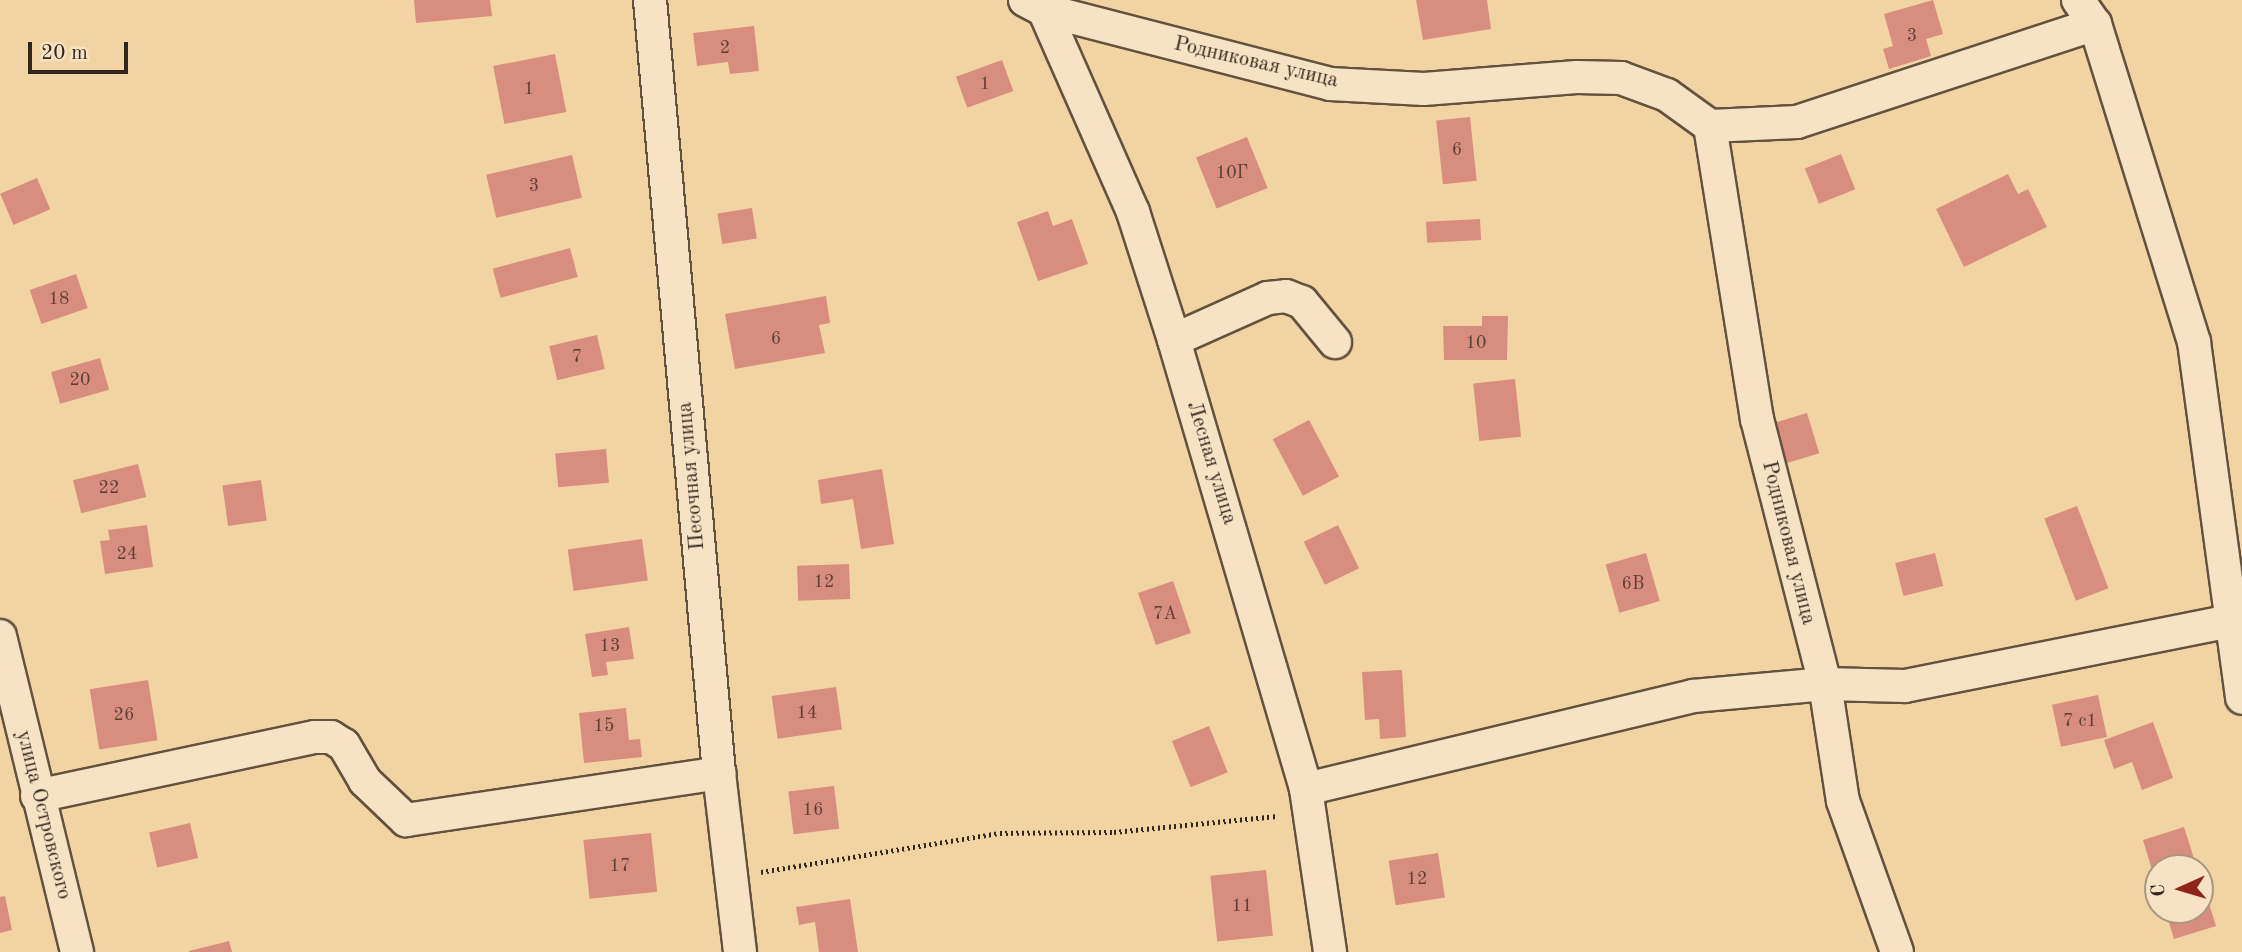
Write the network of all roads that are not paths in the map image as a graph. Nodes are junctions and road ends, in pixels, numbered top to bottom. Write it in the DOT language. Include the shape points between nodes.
graph roads {
  1 [pos="650,0"];
  2 [pos="1035,5"];
  3 [pos="2087,12"];
  4 [pos="1710,126"];
  5 [pos="1174,340"];
  6 [pos="1335,342"];
  7 [pos="2229,621"];
  8 [pos="0,636"];
  9 [pos="1825,684"];
  10 [pos="2242,698"];
  11 [pos="719,773"];
  12 [pos="37,796"];
  13 [pos="1308,801"];
  14 [pos="77,952"];
  15 [pos="740,952"];
  16 [pos="1330,952"];
  17 [pos="1898,952"];
  1 -- 11 [label="street, Песочная улица"];
  2 -- 4 [label="street, Родниковая улица" via="1330,84 1424,89 1621,78 1667,95"];
  2 -- 5 [label="street, Лесная улица" via="1133,212"];
  3 -- 4 [label="street" via="1797,122"];
  3 -- 7 [label="street" via="2194,342"];
  4 -- 9 [label="street, Родниковая улица" via="1757,419"];
  5 -- 6 [label="street" via="1268,298 1286,296 1302,302"];
  5 -- 13 [label="street, Лесная улица"];
  7 -- 9 [label="street" via="1905,687"];
  7 -- 10 [label="street"];
  8 -- 12 [label="street, улица Островского"];
  9 -- 13 [label="street" via="1693,696"];
  9 -- 17 [label="street, Родниковая улица" via="1843,801"];
  11 -- 12 [label="street" via="406,820 365,781 344,745 323,737"];
  11 -- 15 [label="street, Песочная улица"];
  12 -- 14 [label="street, улица Островского"];
  13 -- 16 [label="street, Лесная улица"];
}
